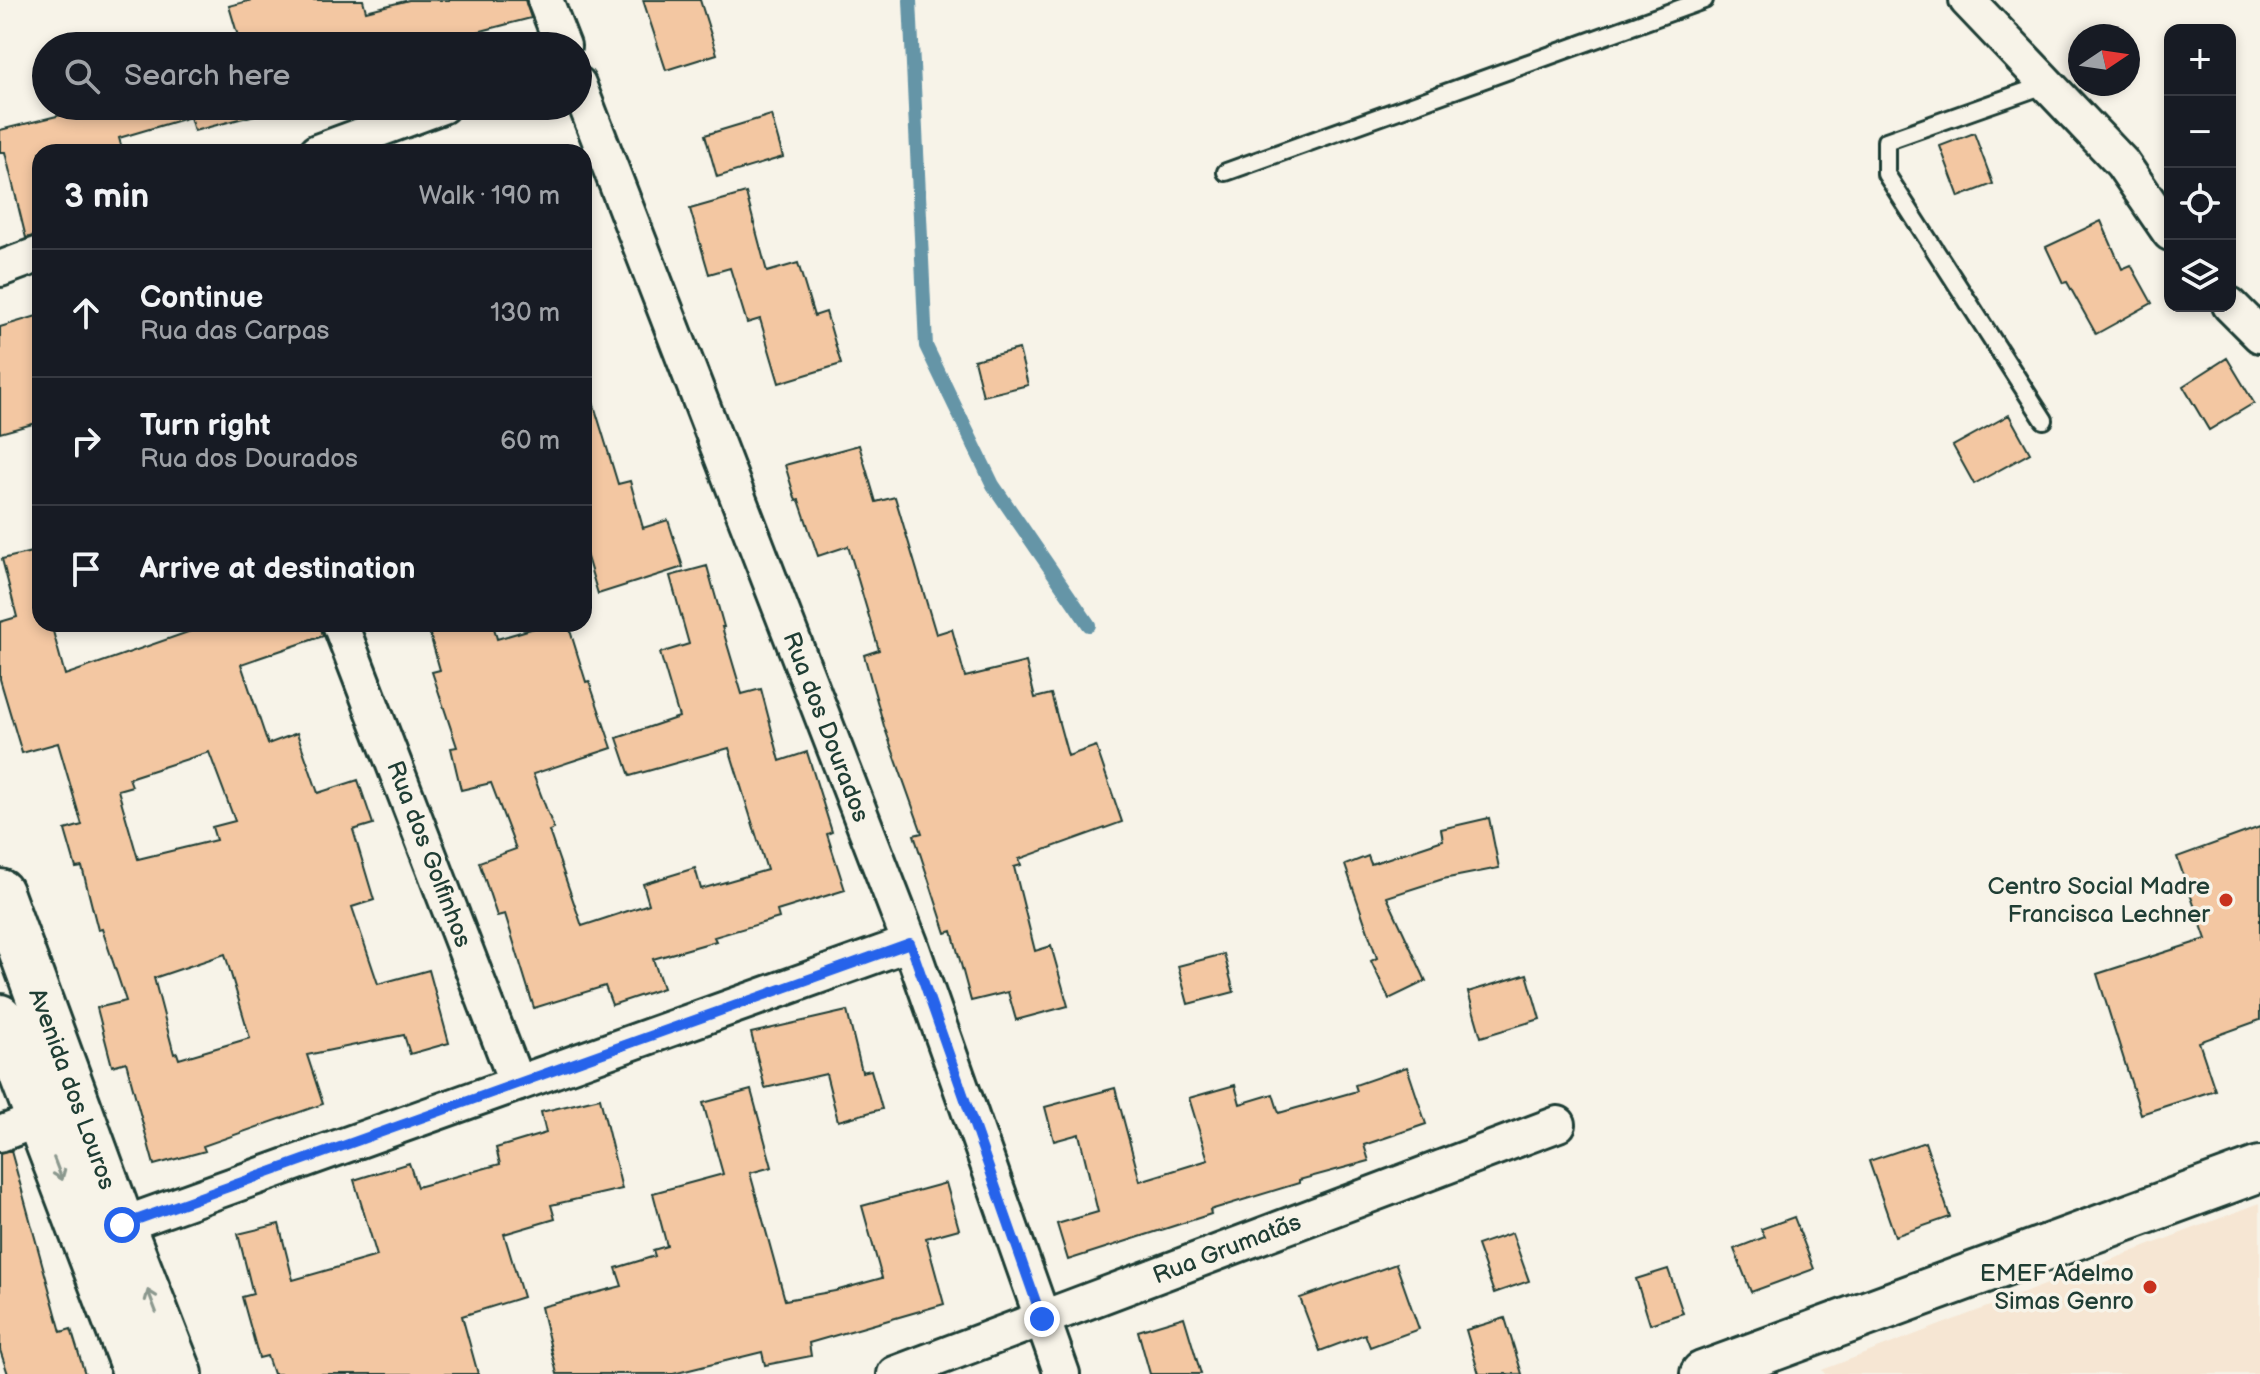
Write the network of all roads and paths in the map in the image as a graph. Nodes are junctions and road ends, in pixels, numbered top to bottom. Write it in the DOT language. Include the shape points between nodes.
graph roads {
  1 [pos="545,0"];
  2 [pos="1704,0"];
  3 [pos="1967,0"];
  4 [pos="558,32"];
  5 [pos="2047,84"];
  6 [pos="404,120"];
  7 [pos="592,120"];
  8 [pos="339,144"];
  9 [pos="1226,172"];
  10 [pos="2164,224"];
  11 [pos="32,257"];
  12 [pos="0,269"];
  13 [pos="2236,311"];
  14 [pos="2260,335"];
  15 [pos="2044,420"];
  16 [pos="343,632"];
  17 [pos="0,892"];
  18 [pos="910,943"];
  19 [pos="0,1017"];
  20 [pos="517,1084"];
  21 [pos="1558,1124"];
  22 [pos="19,1127"];
  23 [pos="2260,1169"];
  24 [pos="122,1225"];
  25 [pos="1042,1319"];
  26 [pos="1757,1365"];
  27 [pos="136,1374"];
  28 [pos="180,1374"];
  29 [pos="895,1374"];
  30 [pos="1062,1374"];
  31 [pos="1703,1374"];
  1 -- 4 [label="street"];
  2 -- 9 [label="lane"];
  3 -- 5 [label="street"];
  5 -- 10 [label="street" via="2122,163"];
  5 -- 15 [label="lane" via="1886,141 1886,174"];
  6 -- 8 [label="street"];
  7 -- 18 [label="street, Rua dos Dourados"];
  11 -- 12 [label="street"];
  13 -- 14 [label="street"];
  16 -- 20 [label="street, Rua dos Golfinhos"];
  17 -- 24 [label="street, Avenida dos Louros"];
  18 -- 20 [label="street"];
  18 -- 25 [label="street, Rua dos Dourados"];
  19 -- 22 [label="street, Avenida dos Louros"];
  20 -- 24 [label="street"];
  21 -- 25 [label="street, Rua Grumatãs"];
  22 -- 27 [label="street, Avenida dos Louros, one-way"];
  23 -- 26 [label="street"];
  28 -- 24 [label="street, Avenida dos Louros, one-way"];
  25 -- 29 [label="street, Rua Grumatãs"];
  25 -- 30 [label="street, Rua dos Dourados"];
  26 -- 31 [label="street"];
}
